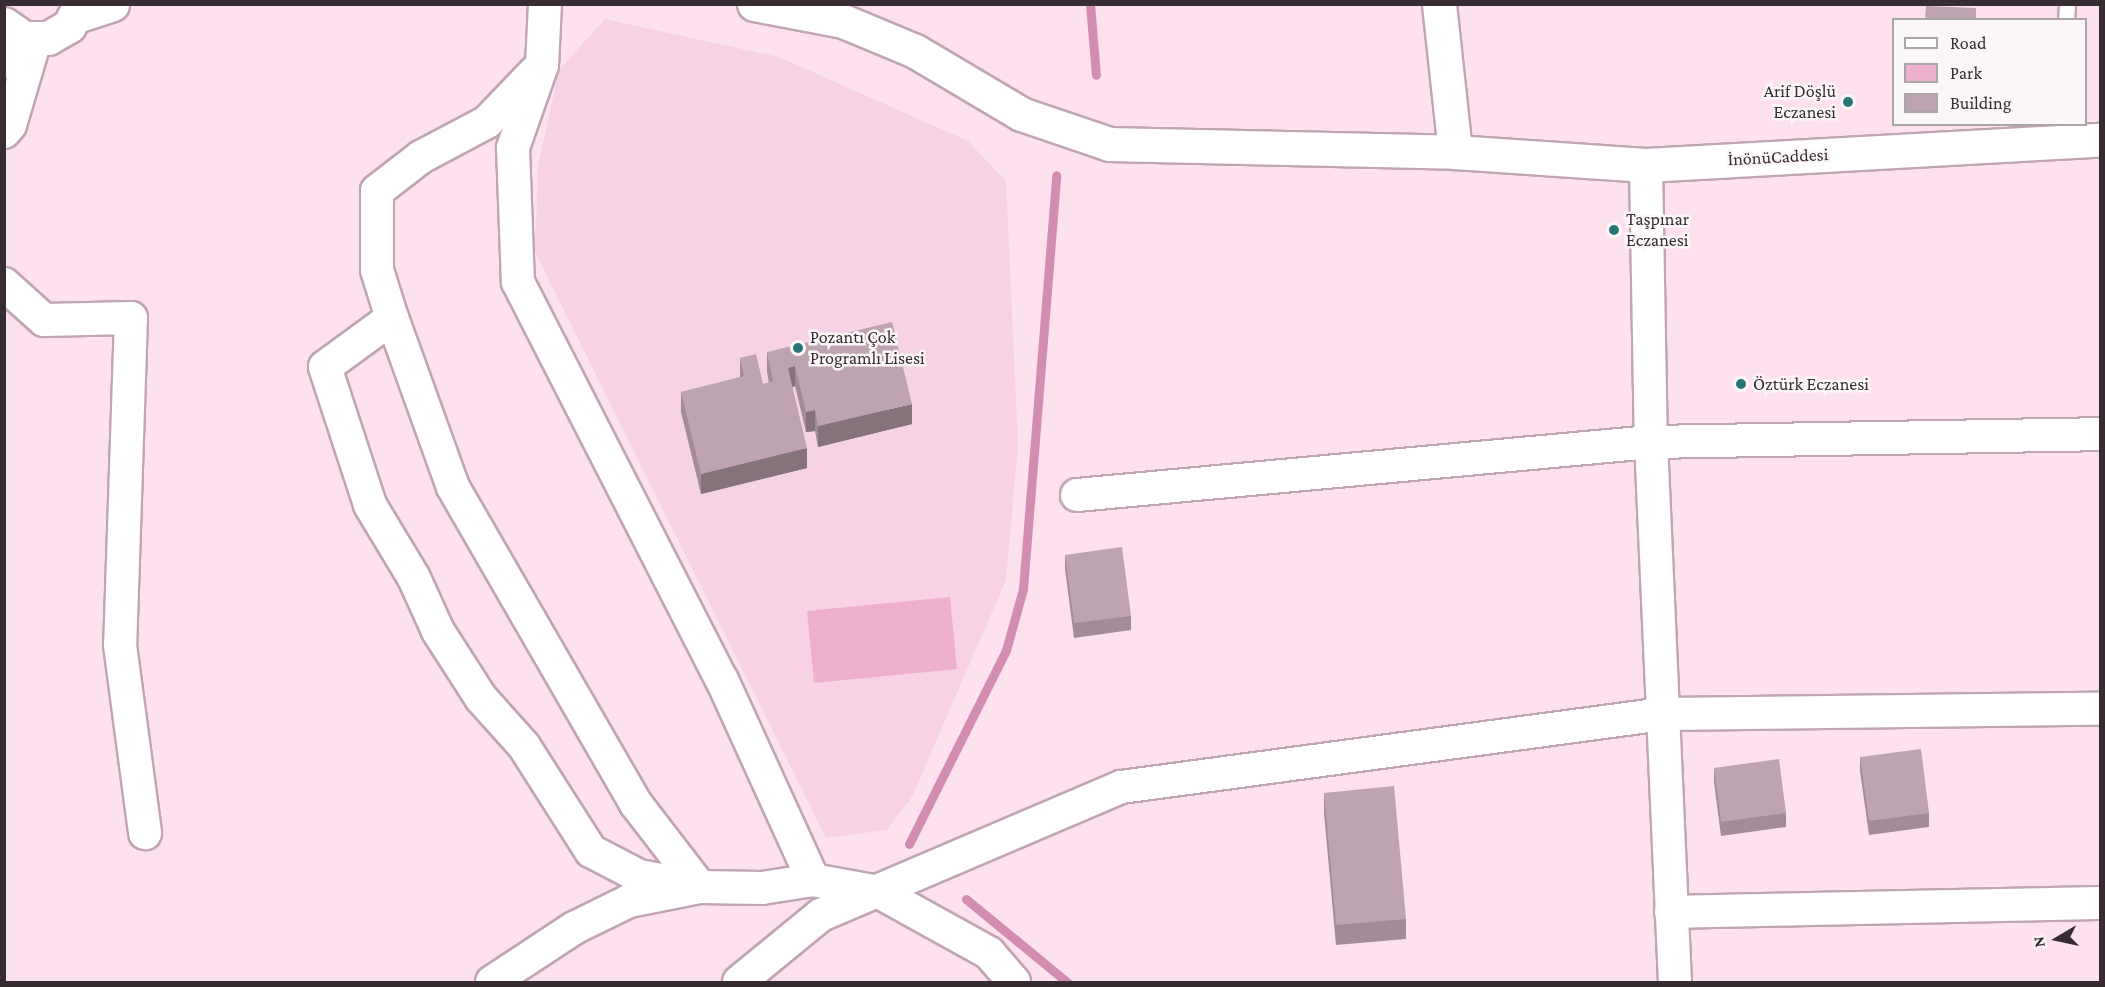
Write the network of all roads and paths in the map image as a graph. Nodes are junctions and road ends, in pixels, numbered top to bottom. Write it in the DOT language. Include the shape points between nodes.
graph roads {
  1 [pos="112,4"];
  2 [pos="545,4"];
  3 [pos="754,4"];
  4 [pos="1439,4"];
  5 [pos="78,10"];
  6 [pos="17,41"];
  7 [pos="542,65"];
  8 [pos="4,132"];
  9 [pos="2060,133"];
  10 [pos="2100,140"];
  11 [pos="1455,152"];
  12 [pos="1646,165"];
  13 [pos="4,284"];
  14 [pos="393,318"];
  15 [pos="2100,434"];
  16 [pos="1651,442"];
  17 [pos="1077,495"];
  18 [pos="2100,709"];
  19 [pos="1662,714"];
  20 [pos="145,833"];
  21 [pos="813,880"];
  22 [pos="700,887"];
  23 [pos="879,892"];
  24 [pos="2100,903"];
  25 [pos="1671,912"];
  26 [pos="492,982"];
  27 [pos="740,982"];
  28 [pos="1014,982"];
  29 [pos="1675,982"];
  1 -- 5 [label="main road"];
  2 -- 7 [label="street"];
  3 -- 11 [label="main road, İnönüCaddesi" via="843,21 915,51 1021,114 1108,144"];
  4 -- 11 [label="main road"];
  5 -- 6 [label="main road" via="60,34"];
  6 -- 8 [label="street" via="10,125"];
  7 -- 14 [label="street" via="487,122 421,157 377,191 377,270"];
  7 -- 21 [label="street" via="513,148 518,282 722,680"];
  9 -- 10 [label="main road, İnönüCaddesi"];
  9 -- 12 [label="main road, İnönüCaddesi"];
  11 -- 12 [label="main road, İnönüCaddesi"];
  12 -- 16 [label="street"];
  13 -- 20 [label="street" via="44,320 131,318 120,645"];
  14 -- 22 [label="street" via="453,487 636,804"];
  14 -- 22 [label="street" via="325,368 370,505 414,578 438,631 480,698 524,746 591,851 639,876"];
  15 -- 16 [label="street"];
  16 -- 17 [label="street"];
  16 -- 19 [label="street"];
  18 -- 19 [label="street"];
  19 -- 23 [label="street" via="1121,787"];
  19 -- 25 [label="street"];
  21 -- 22 [label="street" via="762,888"];
  21 -- 23 [label="street"];
  22 -- 26 [label="street" via="629,901 574,928"];
  23 -- 27 [label="street" via="821,915"];
  23 -- 28 [label="street" via="988,953"];
  24 -- 25 [label="street"];
  25 -- 29 [label="street"];
}
